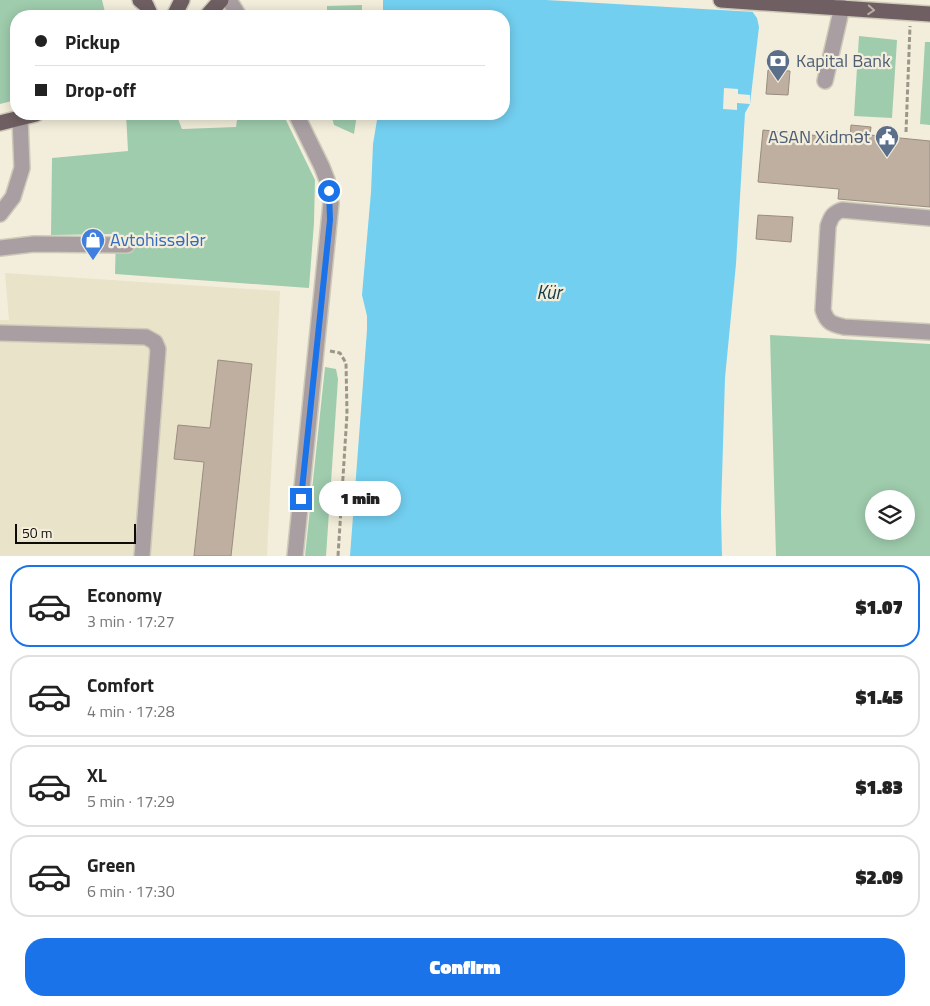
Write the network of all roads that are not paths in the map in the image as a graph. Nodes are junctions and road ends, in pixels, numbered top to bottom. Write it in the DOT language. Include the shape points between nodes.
graph roads {
  1 [pos="140,0"];
  2 [pos="221,0"];
  3 [pos="721,0"];
  4 [pos="842,8"];
  5 [pos="148,10"];
  6 [pos="212,10"];
  7 [pos="930,14"];
  8 [pos="825,82"];
  9 [pos="20,120"];
  10 [pos="299,120"];
  11 [pos="0,214"];
  12 [pos="930,218"];
  13 [pos="127,245"];
  14 [pos="0,248"];
  15 [pos="930,332"];
  16 [pos="0,334"];
  17 [pos="142,556"];
  18 [pos="295,556"];
  1 -- 5 [label="main road"];
  2 -- 6 [label="main road"];
  3 -- 4 [label="main road"];
  4 -- 7 [label="main road, one-way"];
  4 -- 8 [label="street"];
  9 -- 11 [label="street" via="22,168 12,197"];
  10 -- 18 [label="street" via="327,180 330,203"];
  12 -- 15 [label="street" via="842,210 834,213 828,226 823,310 825,318 832,324 844,327"];
  13 -- 14 [label="street" via="34,244"];
  16 -- 17 [label="street" via="146,337 155,342 158,349"];
}
